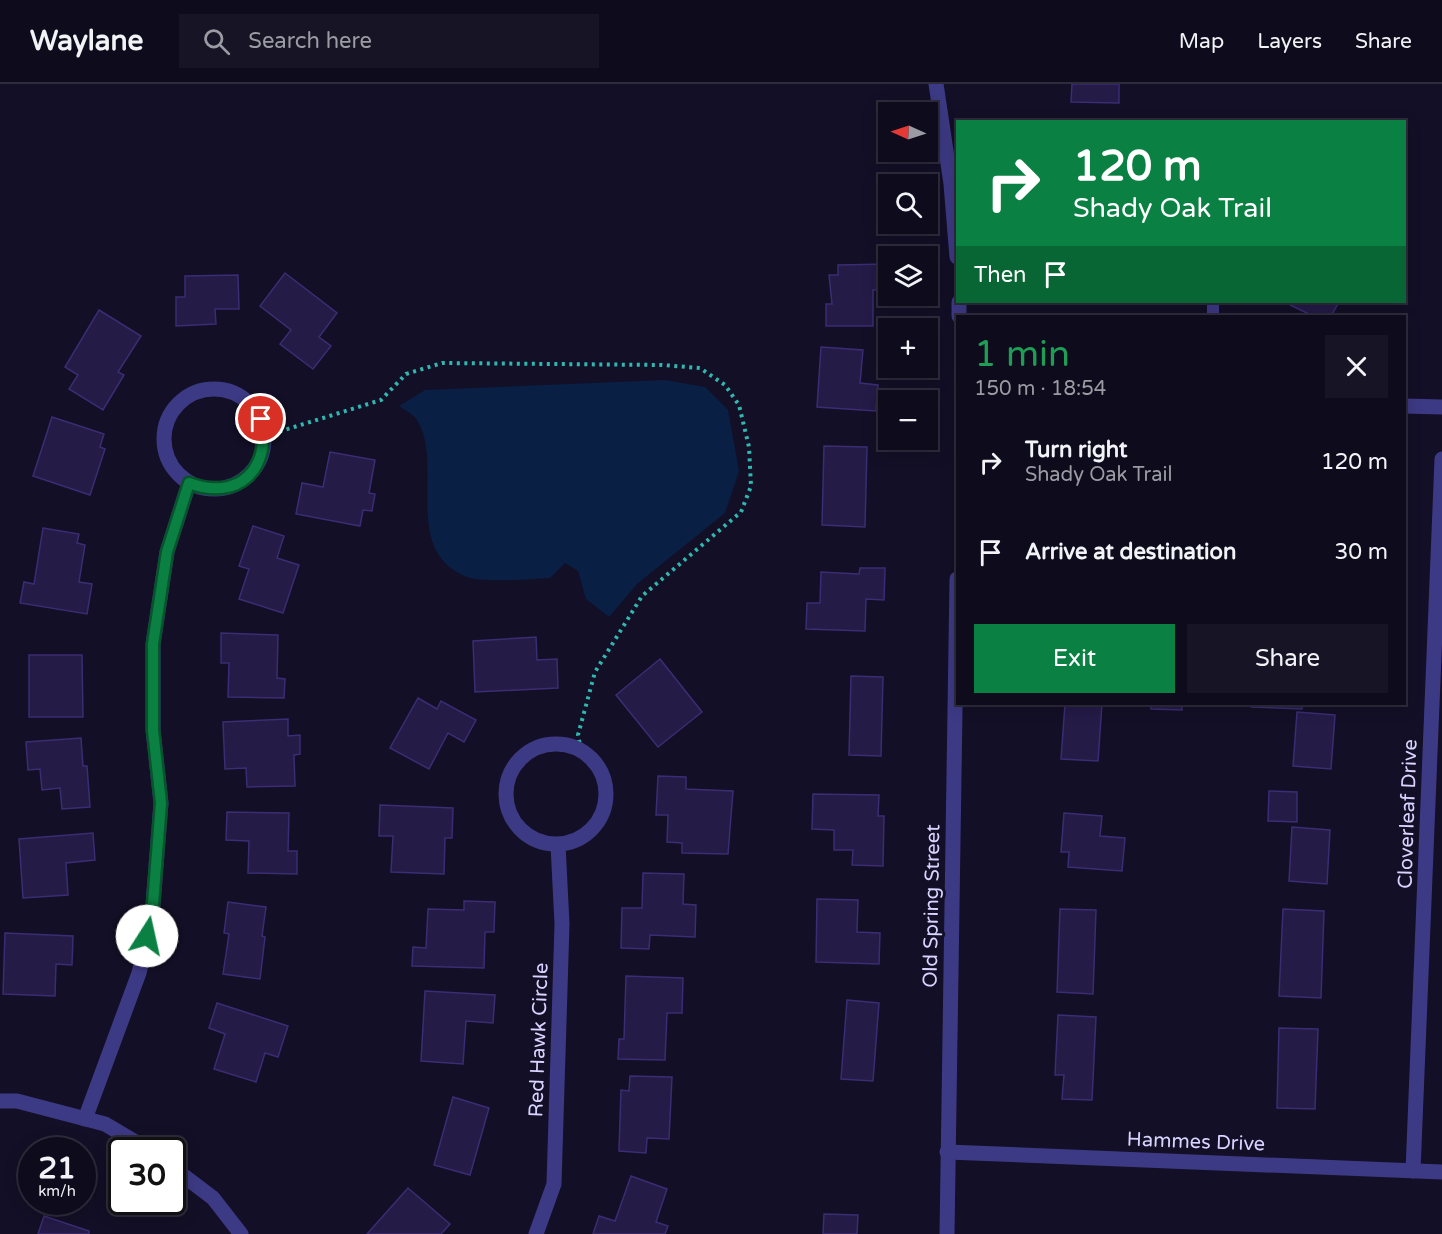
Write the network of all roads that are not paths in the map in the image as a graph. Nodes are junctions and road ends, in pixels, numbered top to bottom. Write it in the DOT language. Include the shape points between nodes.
graph roads {
  1 [pos="936,84"];
  2 [pos="955,215"];
  3 [pos="956,236"];
  4 [pos="1406,406"];
  5 [pos="1442,407"];
  6 [pos="1442,459"];
  7 [pos="189,483"];
  8 [pos="956,636"];
  9 [pos="558,845"];
  10 [pos="0,1101"];
  11 [pos="85,1119"];
  12 [pos="127,1137"];
  13 [pos="947,1152"];
  14 [pos="1413,1171"];
  15 [pos="1442,1172"];
  16 [pos="186,1178"];
  17 [pos="241,1234"];
  18 [pos="536,1234"];
  19 [pos="947,1234"];
  1 -- 2 [label="street"];
  2 -- 3 [label="street"];
  4 -- 5 [label="street"];
  6 -- 14 [label="street, Cloverleaf Drive"];
  7 -- 7 [label="street" via="176,472 163,440 174,407 187,395 204,389 238,393 261,419 264,451 257,465 234,486 212,489"];
  7 -- 11 [label="street" via="167,552 153,644 153,730 161,803 152,917 139,973"];
  8 -- 13 [label="street, Old Spring Street"];
  9 -- 9 [label="street" via="541,843 526,835 514,823 506,799 509,774 518,760 548,744 565,744 594,760 603,774 606,790 599,822 574,842"];
  9 -- 18 [label="street, Red Hawk Circle" via="562,924 554,1184"];
  10 -- 11 [label="street" via="17,1101"];
  11 -- 12 [label="street" via="105,1124"];
  13 -- 14 [label="street, Hammes Drive"];
  13 -- 19 [label="street, Old Spring Street"];
  14 -- 15 [label="street, Hammes Drive"];
  16 -- 17 [label="street" via="213,1198"];
}
